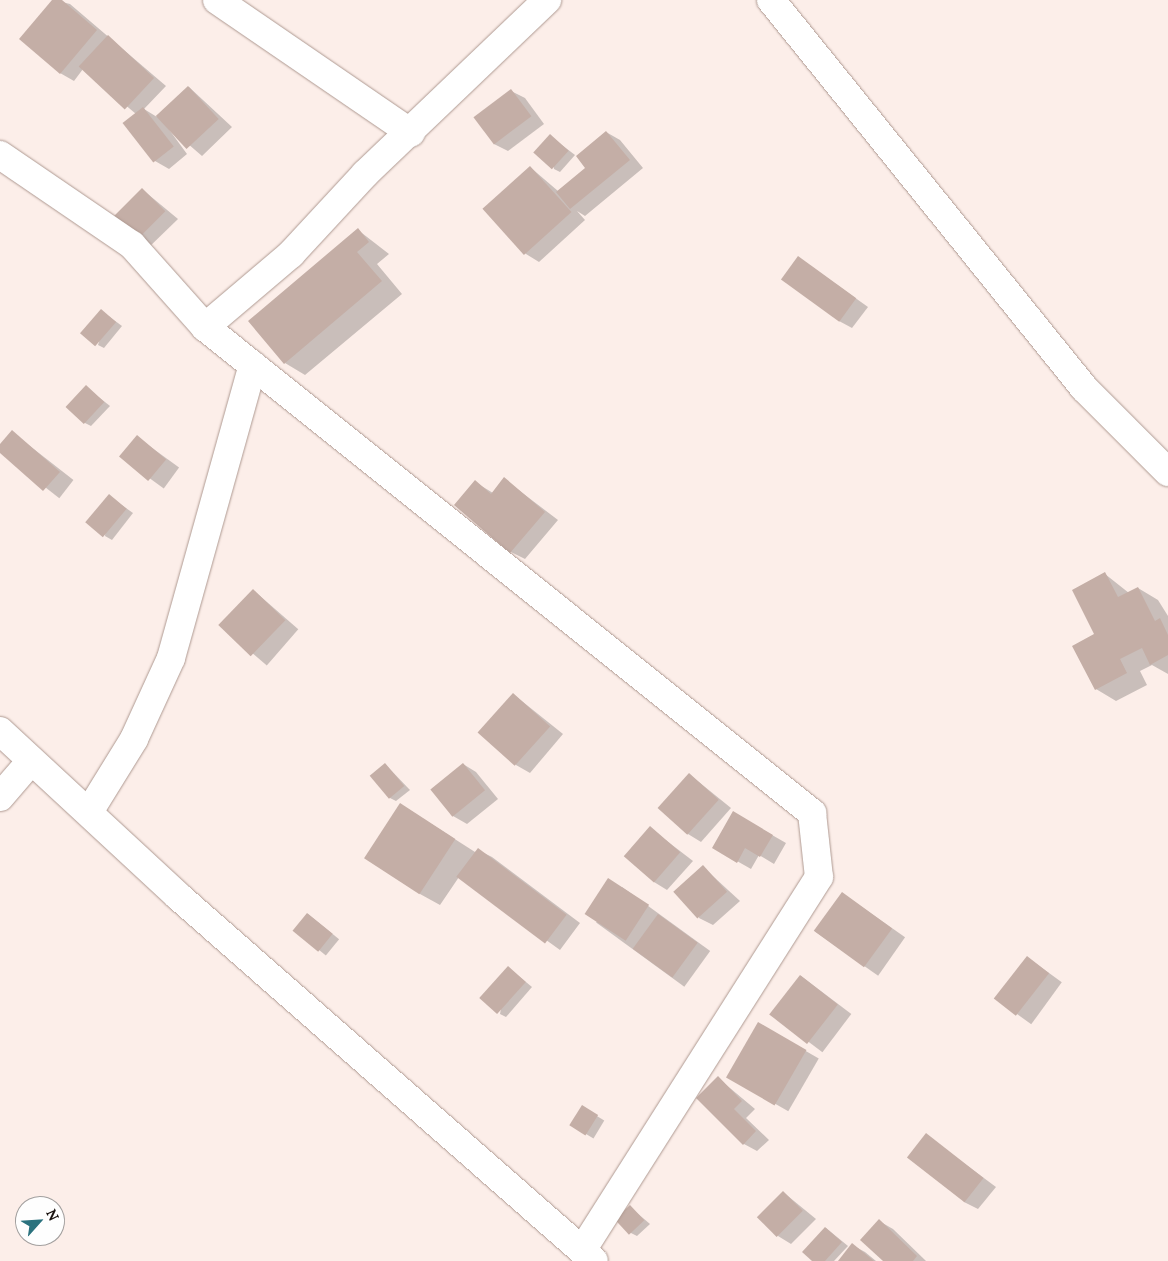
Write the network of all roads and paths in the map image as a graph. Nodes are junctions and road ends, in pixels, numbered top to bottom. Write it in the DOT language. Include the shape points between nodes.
graph roads {
  1 [pos="218,0"];
  2 [pos="547,0"];
  3 [pos="771,0"];
  4 [pos="410,133"];
  5 [pos="0,155"];
  6 [pos="205,327"];
  7 [pos="253,366"];
  8 [pos="1168,472"];
  9 [pos="0,731"];
  10 [pos="31,761"];
  11 [pos="0,797"];
  12 [pos="89,812"];
  13 [pos="588,1256"];
  1 -- 4 [label="street"];
  2 -- 4 [label="street"];
  3 -- 8 [label="street" via="1084,388"];
  4 -- 6 [label="street" via="291,254"];
  5 -- 6 [label="street" via="132,246"];
  6 -- 7 [label="street"];
  7 -- 12 [label="street" via="171,658 134,739"];
  7 -- 13 [label="street" via="812,813 819,877"];
  9 -- 10 [label="street"];
  10 -- 11 [label="street"];
  10 -- 12 [label="street"];
  12 -- 13 [label="street" via="178,896"];
}
